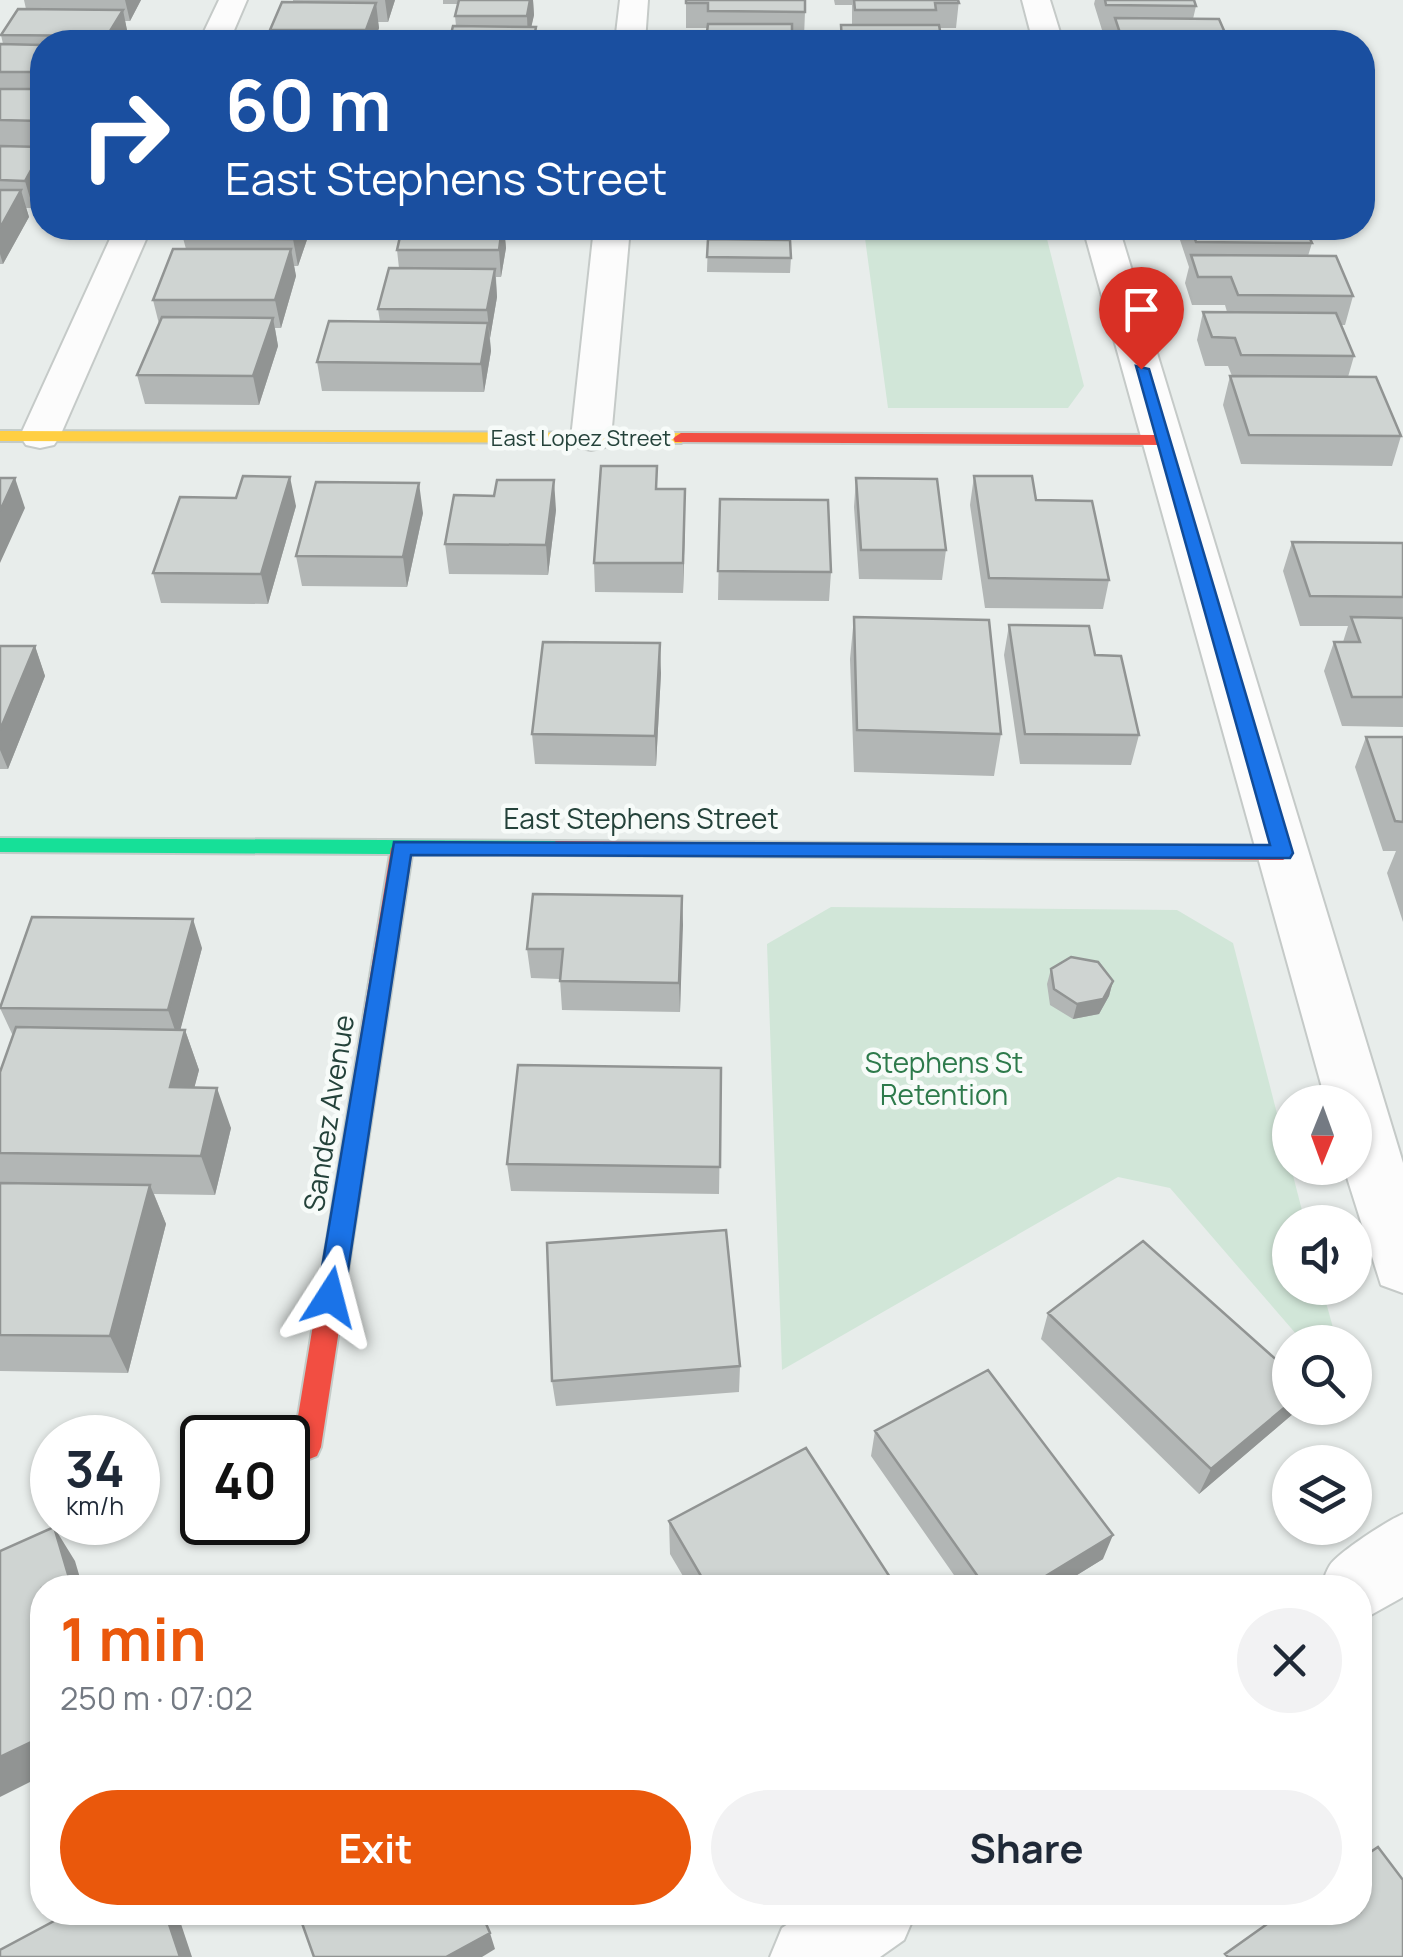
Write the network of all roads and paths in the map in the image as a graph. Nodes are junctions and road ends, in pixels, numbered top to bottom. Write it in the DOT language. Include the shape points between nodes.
graph roads {
  1 [pos="233,0"];
  2 [pos="634,0"];
  3 [pos="1036,0"];
  4 [pos="219,30"];
  5 [pos="631,30"];
  6 [pos="1045,30"];
  7 [pos="128,240"];
  8 [pos="611,240"];
  9 [pos="1104,240"];
  10 [pos="0,436"];
  11 [pos="40,436"];
  12 [pos="591,438"];
  13 [pos="1162,440"];
  14 [pos="0,845"];
  15 [pos="402,848"];
  16 [pos="1283,853"];
  17 [pos="1403,1266"];
  18 [pos="310,1428"];
  19 [pos="1403,1548"];
  20 [pos="1372,1577"];
  21 [pos="857,1925"];
  22 [pos="811,1957"];
  1 -- 4 [label="street"];
  2 -- 5 [label="street"];
  3 -- 6 [label="street"];
  7 -- 11 [label="street"];
  8 -- 12 [label="street"];
  9 -- 13 [label="street"];
  10 -- 11 [label="street, East Lopez Street"];
  11 -- 12 [label="street, East Lopez Street"];
  12 -- 13 [label="street, East Lopez Street"];
  13 -- 16 [label="street"];
  14 -- 15 [label="street, East Stephens Street"];
  15 -- 16 [label="street, East Stephens Street"];
  15 -- 18 [label="street, Sandez Avenue"];
  16 -- 17 [label="street"];
  19 -- 20 [label="street"];
  21 -- 22 [label="street"];
}
